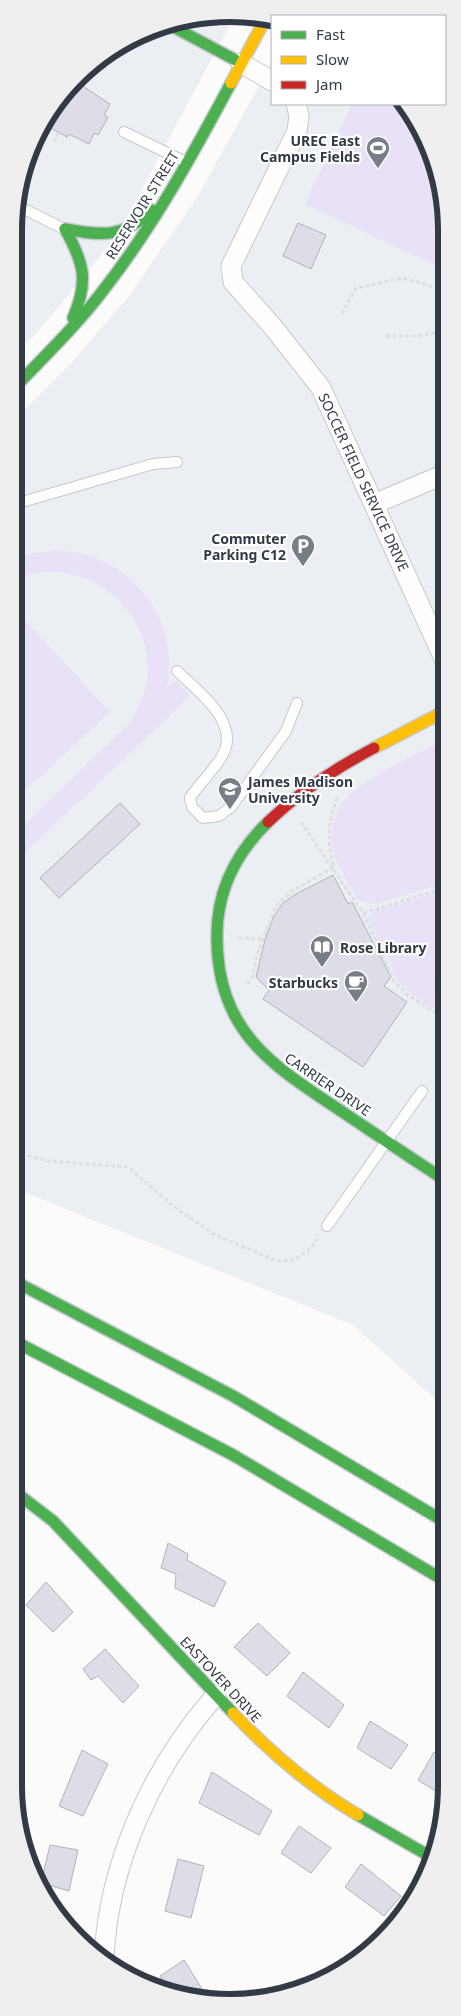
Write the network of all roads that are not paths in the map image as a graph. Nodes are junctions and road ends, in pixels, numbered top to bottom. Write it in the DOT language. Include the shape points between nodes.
graph roads {
  1 [pos="262,25"];
  2 [pos="179,30"];
  3 [pos="242,63"];
  4 [pos="271,80"];
  5 [pos="298,105"];
  6 [pos="124,132"];
  7 [pos="187,162"];
  8 [pos="171,190"];
  9 [pos="24,209"];
  10 [pos="65,229"];
  11 [pos="63,339"];
  12 [pos="22,381"];
  13 [pos="177,462"];
  14 [pos="438,477"];
  15 [pos="22,502"];
  16 [pos="374,504"];
  17 [pos="438,646"];
  18 [pos="177,671"];
  19 [pos="297,703"];
  20 [pos="438,715"];
  21 [pos="422,1090"];
  22 [pos="386,1141"];
  23 [pos="438,1175"];
  24 [pos="327,1226"];
  25 [pos="22,1286"];
  26 [pos="22,1345"];
  27 [pos="22,1497"];
  28 [pos="438,1518"];
  29 [pos="438,1577"];
  30 [pos="216,1695"];
  31 [pos="426,1854"];
  32 [pos="105,1952"];
  1 -- 3 [label="main road, RESERVOIR STREET"];
  2 -- 3 [label="main road"];
  3 -- 4 [label="street"];
  3 -- 7 [label="main road, RESERVOIR STREET"];
  5 -- 16 [label="street, SOCCER FIELD SERVICE DRIVE" via="297,131 230,266 233,282 321,388"];
  6 -- 7 [label="lane"];
  7 -- 8 [label="main road, RESERVOIR STREET"];
  8 -- 10 [label="main road" via="141,223 127,230 99,235"];
  8 -- 11 [label="main road, RESERVOIR STREET" via="117,273"];
  9 -- 10 [label="lane"];
  10 -- 11 [label="main road" via="79,255 85,279 80,300"];
  11 -- 12 [label="main road, RESERVOIR STREET"];
  13 -- 15 [label="lane" via="153,464"];
  14 -- 16 [label="street"];
  16 -- 17 [label="street, SOCCER FIELD SERVICE DRIVE"];
  18 -- 19 [label="lane" via="212,704 224,724 228,742 221,758 190,798 192,807 203,818 219,816 231,807 286,731"];
  20 -- 22 [label="main road, CARRIER DRIVE" via="337,767 270,819 236,860 216,917 219,973 232,1011 249,1040 283,1073"];
  21 -- 22 [label="lane"];
  22 -- 23 [label="main road, CARRIER DRIVE"];
  22 -- 24 [label="lane"];
  25 -- 28 [label="main road" via="249,1404"];
  26 -- 29 [label="main road" via="296,1492"];
  27 -- 30 [label="main road, EASTOVER DRIVE" via="54,1521"];
  30 -- 31 [label="main road, EASTOVER DRIVE" via="265,1747 309,1783"];
  30 -- 32 [label="street" via="174,1750 138,1819 116,1884"];
}
